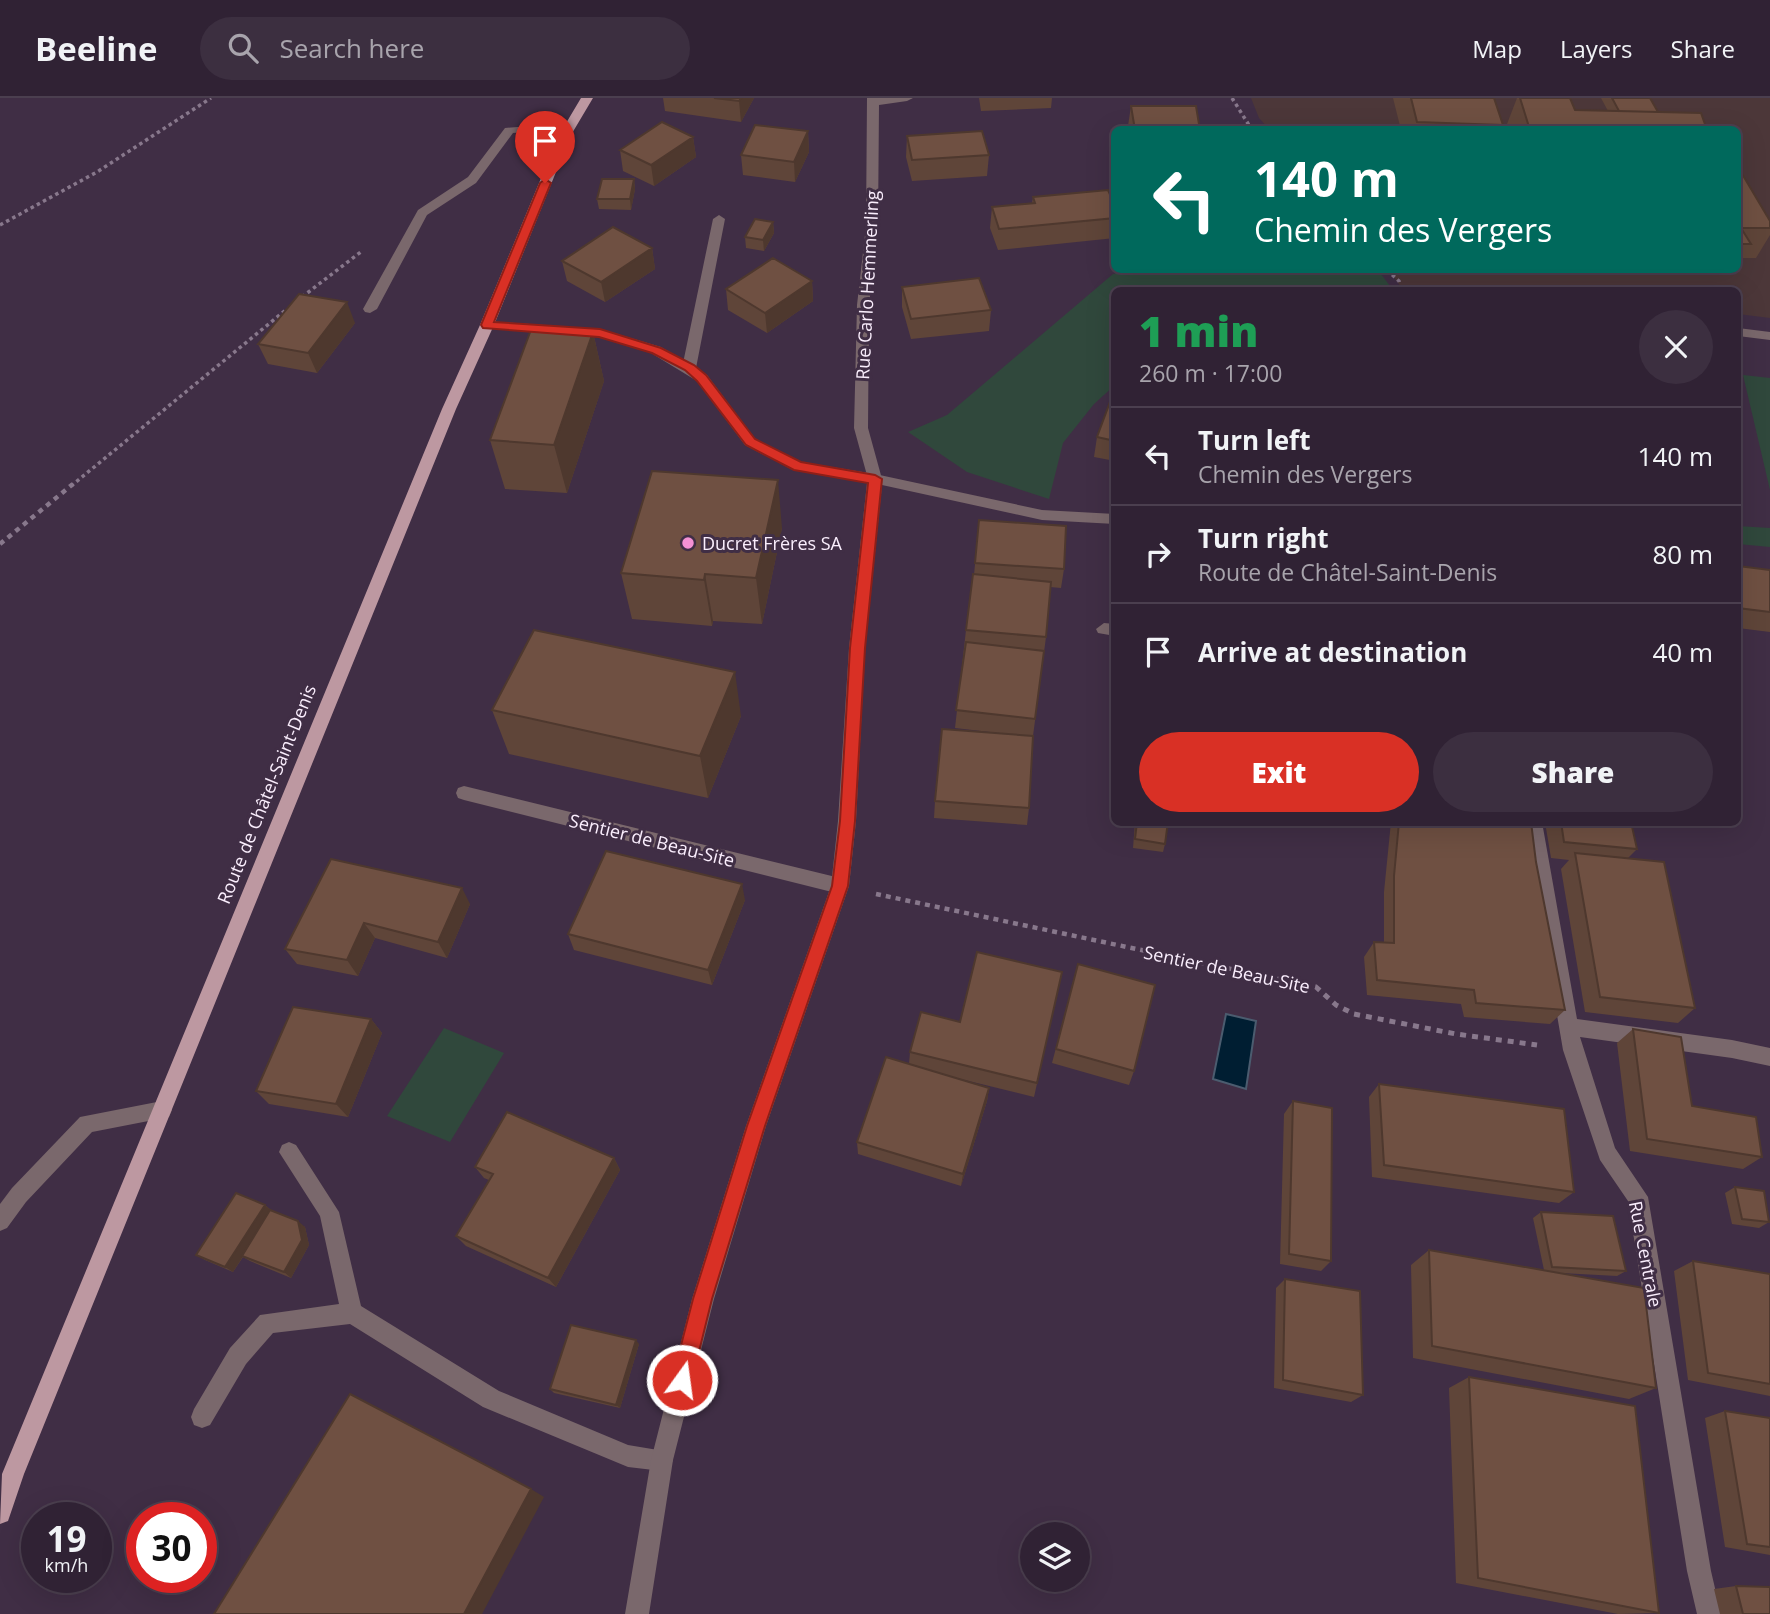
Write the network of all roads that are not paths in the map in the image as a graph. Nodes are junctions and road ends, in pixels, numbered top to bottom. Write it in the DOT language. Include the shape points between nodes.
graph roads {
  1 [pos="587,98"];
  2 [pos="907,98"];
  3 [pos="873,100"];
  4 [pos="570,126"];
  5 [pos="719,219"];
  6 [pos="370,309"];
  7 [pos="487,325"];
  8 [pos="1741,332"];
  9 [pos="1770,336"];
  10 [pos="689,368"];
  11 [pos="875,479"];
  12 [pos="1111,519"];
  13 [pos="464,793"];
  14 [pos="1534,826"];
  15 [pos="840,886"];
  16 [pos="1571,1027"];
  17 [pos="1770,1057"];
  18 [pos="162,1110"];
  19 [pos="289,1153"];
  20 [pos="0,1221"];
  21 [pos="352,1313"];
  22 [pos="202,1417"];
  23 [pos="662,1460"];
  24 [pos="0,1513"];
  25 [pos="637,1614"];
  26 [pos="1709,1614"];
  1 -- 4 [label="main road, Route de Châtel-Saint-Denis"];
  2 -- 3 [label="street"];
  3 -- 11 [label="street, Rue Carlo Hemmerling" via="872,226 863,305 861,428"];
  4 -- 6 [label="street" via="509,130 472,180 422,213"];
  4 -- 7 [label="main road, Route de Châtel-Saint-Denis"];
  5 -- 10 [label="street"];
  7 -- 10 [label="street" via="600,333 656,350"];
  7 -- 18 [label="main road, Route de Châtel-Saint-Denis"];
  8 -- 9 [label="street"];
  10 -- 11 [label="street" via="702,378 750,442 798,466"];
  11 -- 12 [label="street" via="1042,515"];
  11 -- 15 [label="street, Rue Carlo Hemmerling"];
  13 -- 15 [label="street, Sentier de Beau-Site"];
  14 -- 16 [label="street, Rue Centrale"];
  15 -- 23 [label="street, Rue Carlo Hemmerling" via="752,1139 703,1299"];
  16 -- 17 [label="street"];
  16 -- 26 [label="street, Rue Centrale" via="1573,1050 1607,1153 1638,1197"];
  18 -- 20 [label="street" via="87,1124"];
  18 -- 24 [label="main road, Route de Châtel-Saint-Denis"];
  19 -- 21 [label="street" via="329,1213"];
  21 -- 22 [label="street" via="268,1323 238,1356"];
  21 -- 23 [label="street" via="491,1399 628,1456"];
  23 -- 25 [label="street, Rue Carlo Hemmerling"];
}
